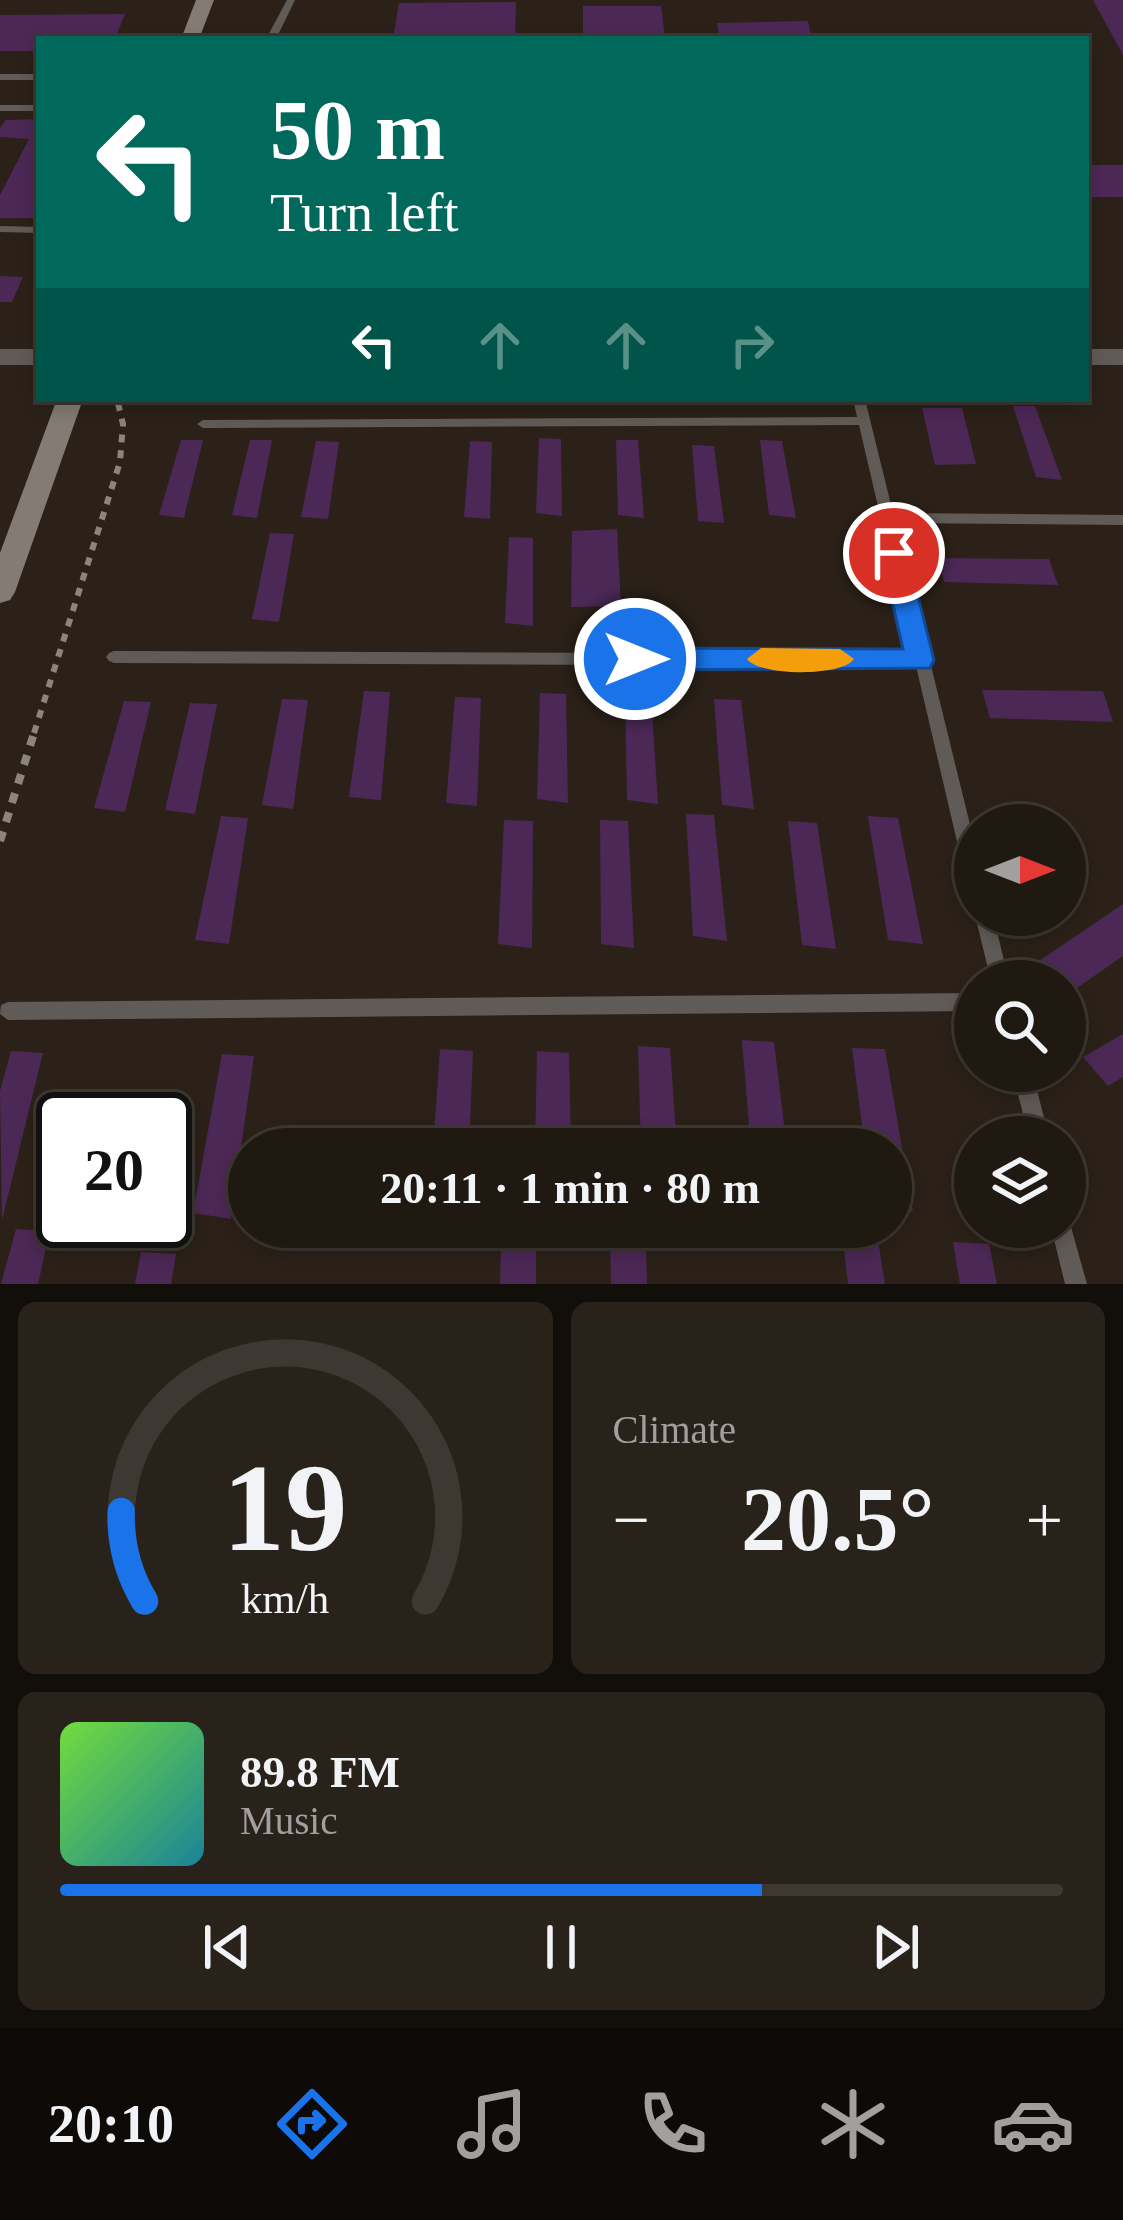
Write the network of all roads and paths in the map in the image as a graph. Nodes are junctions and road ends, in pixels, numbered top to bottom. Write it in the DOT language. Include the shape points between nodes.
graph roads {
  1 [pos="205,0"];
  2 [pos="291,0"];
  3 [pos="191,36"];
  4 [pos="273,36"];
  5 [pos="0,77"];
  6 [pos="36,77"];
  7 [pos="0,108"];
  8 [pos="36,108"];
  9 [pos="0,229"];
  10 [pos="36,230"];
  11 [pos="0,357"];
  12 [pos="36,357"];
  13 [pos="1089,357"];
  14 [pos="1123,358"];
  15 [pos="69,402"];
  16 [pos="118,402"];
  17 [pos="860,402"];
  18 [pos="864,422"];
  19 [pos="203,424"];
  20 [pos="885,518"];
  21 [pos="1123,520"];
  22 [pos="11,531"];
  23 [pos="0,592"];
  24 [pos="114,657"];
  25 [pos="920,660"];
  26 [pos="956,804"];
  27 [pos="0,841"];
  28 [pos="954,1003"];
  29 [pos="8,1011"];
  30 [pos="1067,1248"];
  31 [pos="1076,1284"];
  1 -- 3 [label="main road"];
  2 -- 4 [label="lane"];
  5 -- 6 [label="lane"];
  7 -- 8 [label="lane"];
  9 -- 10 [label="lane"];
  11 -- 12 [label="street"];
  13 -- 14 [label="street"];
  15 -- 22 [label="main road"];
  16 -- 27 [label="path" via="120,462"];
  17 -- 18 [label="lane"];
  18 -- 19 [label="lane"];
  18 -- 20 [label="lane"];
  20 -- 21 [label="lane"];
  20 -- 25 [label="lane"];
  22 -- 23 [label="main road"];
  24 -- 25 [label="lane"];
  25 -- 26 [label="lane"];
  28 -- 29 [label="lane"];
  30 -- 31 [label="lane"];
}
